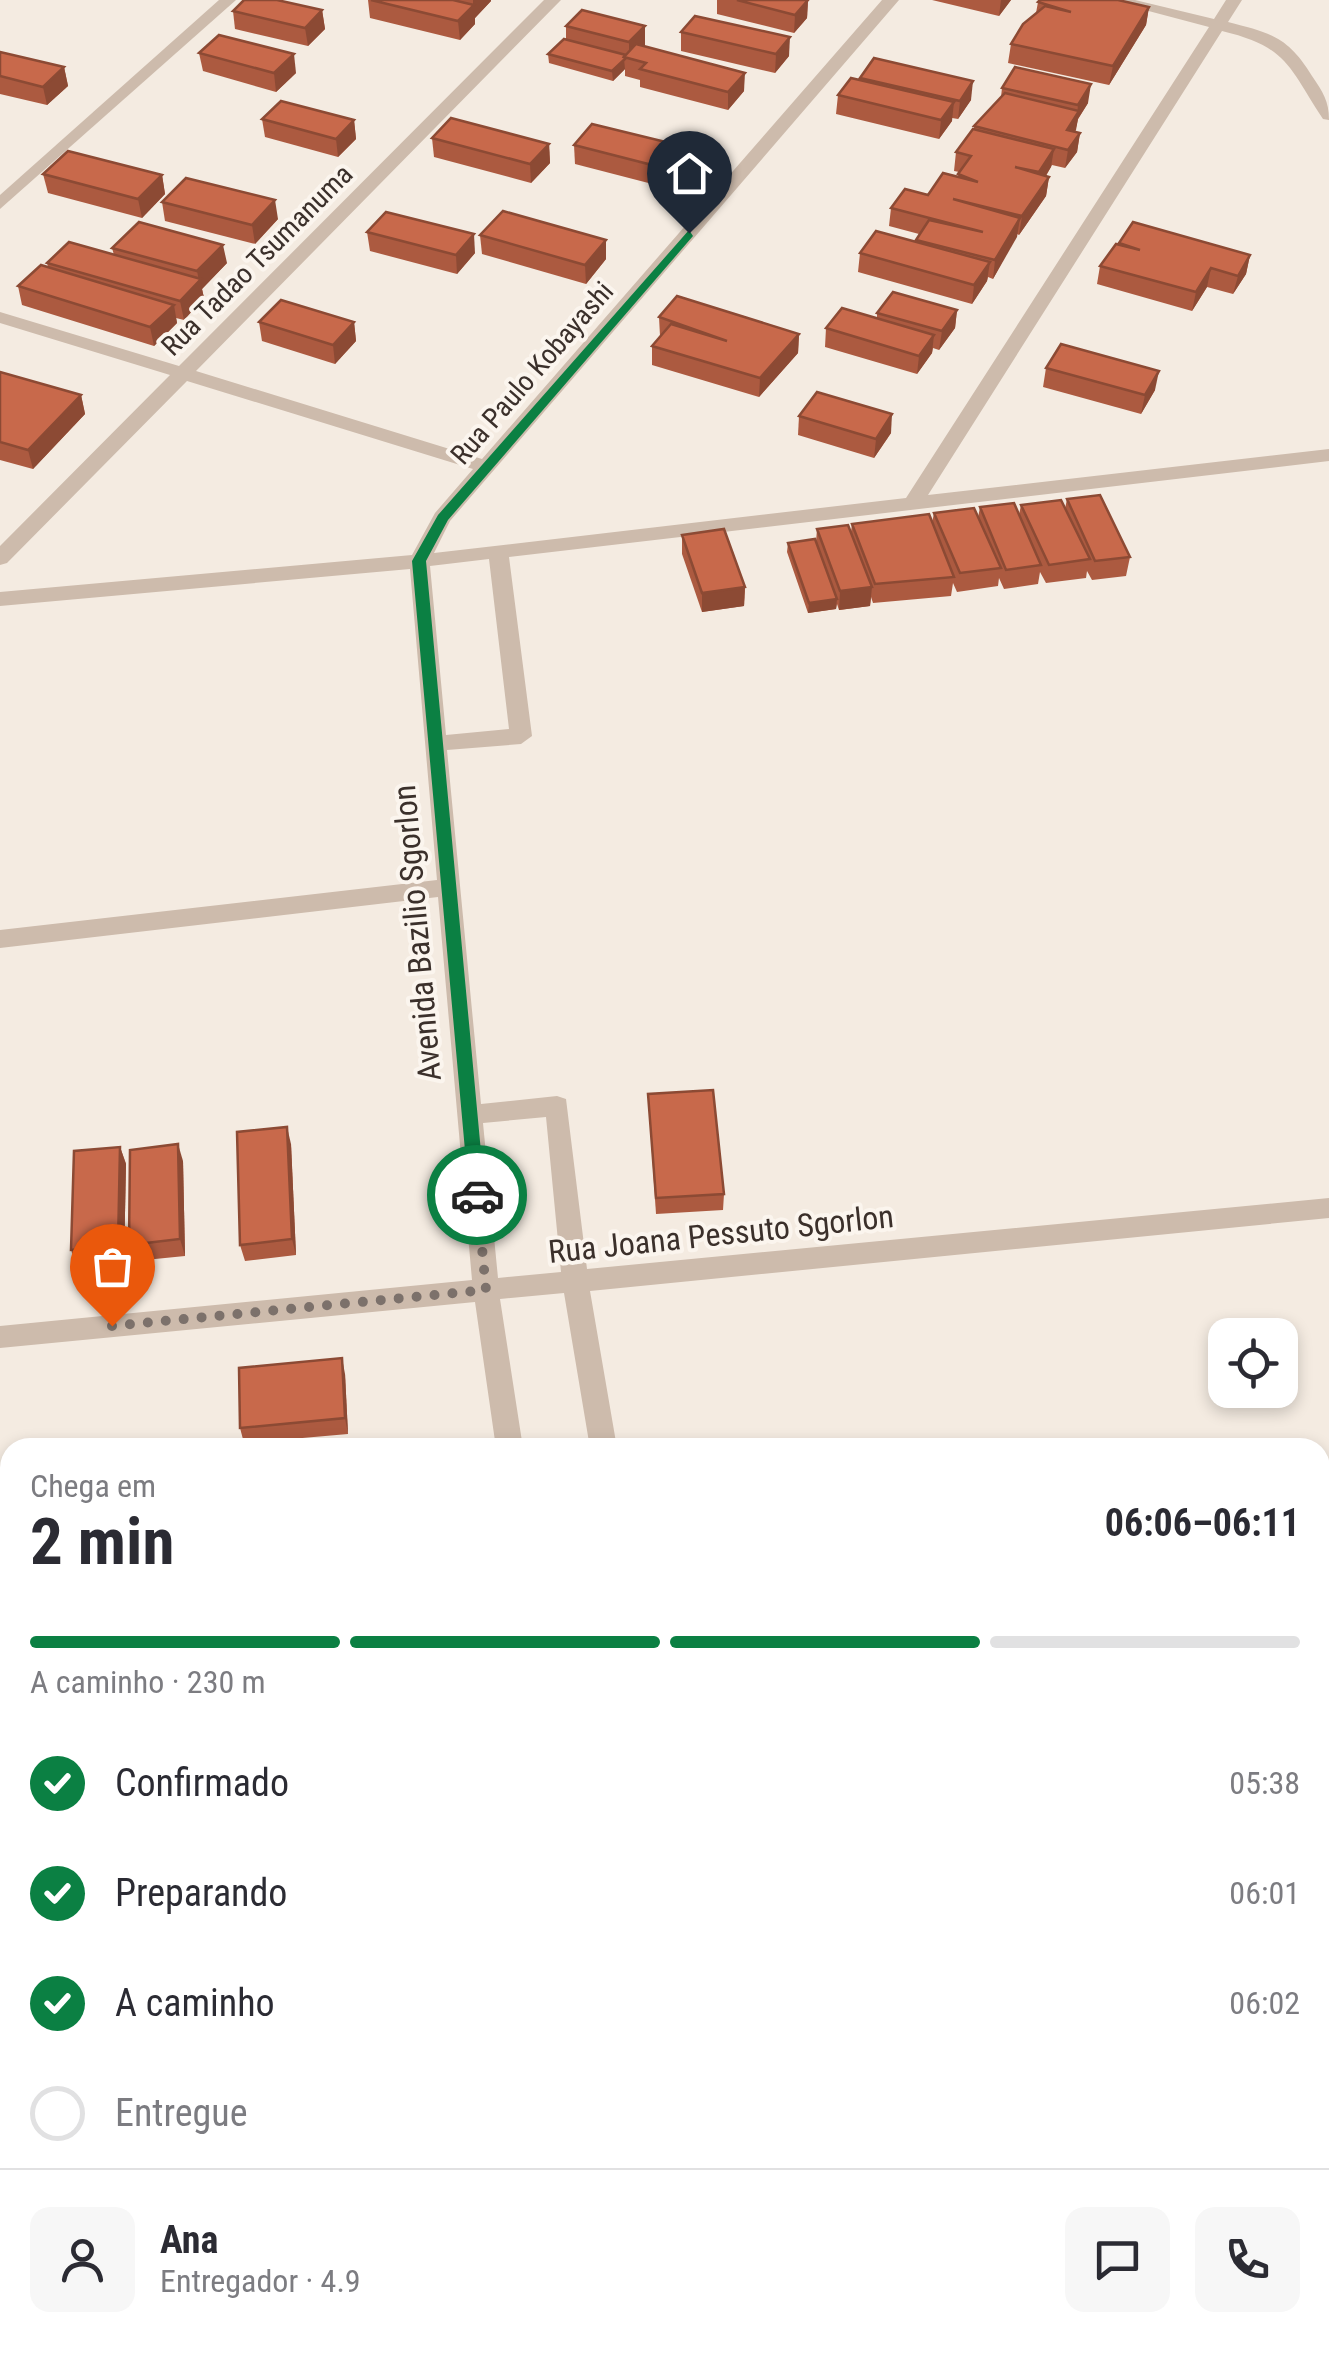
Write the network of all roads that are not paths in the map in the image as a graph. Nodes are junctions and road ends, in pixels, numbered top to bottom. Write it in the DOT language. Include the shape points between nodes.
graph roads {
  1 [pos="228,0"];
  2 [pos="553,0"];
  3 [pos="892,0"];
  4 [pos="1115,0"];
  5 [pos="1234,0"];
  6 [pos="1220,23"];
  7 [pos="1329,115"];
  8 [pos="0,204"];
  9 [pos="0,317"];
  10 [pos="184,374"];
  11 [pos="1329,455"];
  12 [pos="487,467"];
  13 [pos="913,503"];
  14 [pos="498,552"];
  15 [pos="0,558"];
  16 [pos="419,561"];
  17 [pos="0,598"];
  18 [pos="435,744"];
  19 [pos="448,888"];
  20 [pos="0,939"];
  21 [pos="470,1115"];
  22 [pos="1329,1208"];
  23 [pos="575,1281"];
  24 [pos="486,1290"];
  25 [pos="0,1337"];
  26 [pos="508,1438"];
  27 [pos="602,1438"];
  1 -- 8 [label="street"];
  2 -- 10 [label="street, Rua Tadao Tsumanuma"];
  3 -- 12 [label="street, Rua Paulo Kobayashi"];
  4 -- 6 [label="street"];
  5 -- 6 [label="street"];
  6 -- 7 [label="street" via="1264,36 1289,52"];
  6 -- 13 [label="street"];
  9 -- 10 [label="street"];
  10 -- 12 [label="street"];
  10 -- 15 [label="street, Rua Tadao Tsumanuma"];
  11 -- 13 [label="street"];
  12 -- 16 [label="street, Rua Paulo Kobayashi" via="442,518"];
  13 -- 14 [label="street"];
  14 -- 16 [label="street"];
  14 -- 18 [label="street, Avenida Bazilio Sgorlon" via="521,736"];
  16 -- 17 [label="street"];
  16 -- 18 [label="street, Avenida Bazilio Sgorlon"];
  18 -- 19 [label="street, Avenida Bazilio Sgorlon"];
  19 -- 20 [label="street"];
  19 -- 21 [label="street, Avenida Bazilio Sgorlon"];
  21 -- 23 [label="street, Avenida Bazilio Sgorlon" via="557,1106"];
  21 -- 24 [label="street, Avenida Bazilio Sgorlon"];
  22 -- 23 [label="street, Rua Joana Pessuto Sgorlon"];
  23 -- 24 [label="street, Rua Joana Pessuto Sgorlon"];
  23 -- 27 [label="street, Avenida Bazilio Sgorlon"];
  24 -- 25 [label="street, Rua Joana Pessuto Sgorlon"];
  24 -- 26 [label="street, Avenida Bazilio Sgorlon"];
}
